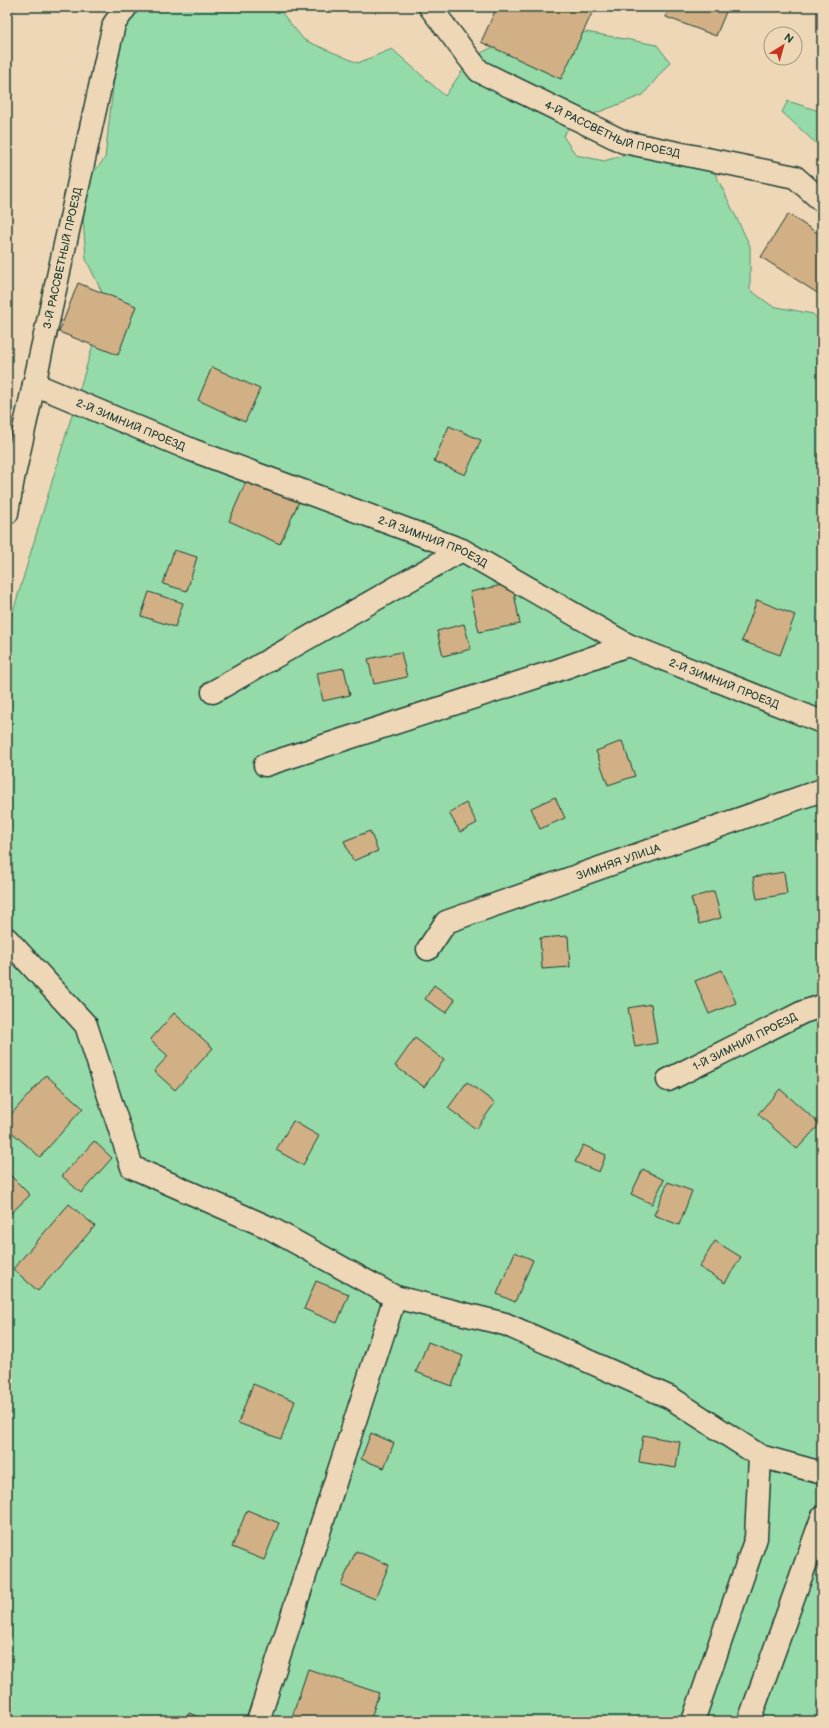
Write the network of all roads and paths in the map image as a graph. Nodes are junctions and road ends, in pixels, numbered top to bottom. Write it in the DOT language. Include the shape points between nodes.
graph roads {
  1 [pos="126,7"];
  2 [pos="430,7"];
  3 [pos="822,201"];
  4 [pos="34,384"];
  5 [pos="7,513"];
  6 [pos="462,550"];
  7 [pos="628,645"];
  8 [pos="213,692"];
  9 [pos="822,722"];
  10 [pos="265,765"];
  11 [pos="822,790"];
  12 [pos="7,939"];
  13 [pos="428,949"];
  14 [pos="822,1006"];
  15 [pos="668,1080"];
  16 [pos="395,1297"];
  17 [pos="760,1456"];
  18 [pos="822,1473"];
  19 [pos="822,1518"];
  20 [pos="258,1721"];
  21 [pos="693,1721"];
  22 [pos="749,1721"];
  1 -- 4 [label="street, 3-Й РАССВЕТНЫЙ ПРОЕЗД" via="114,24"];
  2 -- 3 [label="street, 4-Й РАССВЕТНЫЙ ПРОЕЗД" via="479,71 624,142 795,176"];
  4 -- 5 [label="street, 3-Й РАССВЕТНЫЙ ПРОЕЗД"];
  4 -- 6 [label="street, 2-Й ЗИМНИЙ ПРОЕЗД" via="192,450"];
  6 -- 7 [label="street, 2-Й ЗИМНИЙ ПРОЕЗД"];
  6 -- 8 [label="street"];
  7 -- 9 [label="street, 2-Й ЗИМНИЙ ПРОЕЗД"];
  7 -- 10 [label="street"];
  11 -- 13 [label="street, ЗИМНЯЯ УЛИЦА" via="446,922"];
  12 -- 16 [label="street" via="86,1025 132,1167 270,1228"];
  14 -- 15 [label="street, 1-Й ЗИМНИЙ ПРОЕЗД" via="803,1012"];
  16 -- 17 [label="street" via="505,1324 671,1398"];
  16 -- 20 [label="street"];
  17 -- 18 [label="street"];
  17 -- 21 [label="street" via="756,1538"];
  19 -- 22 [label="street"];
}
